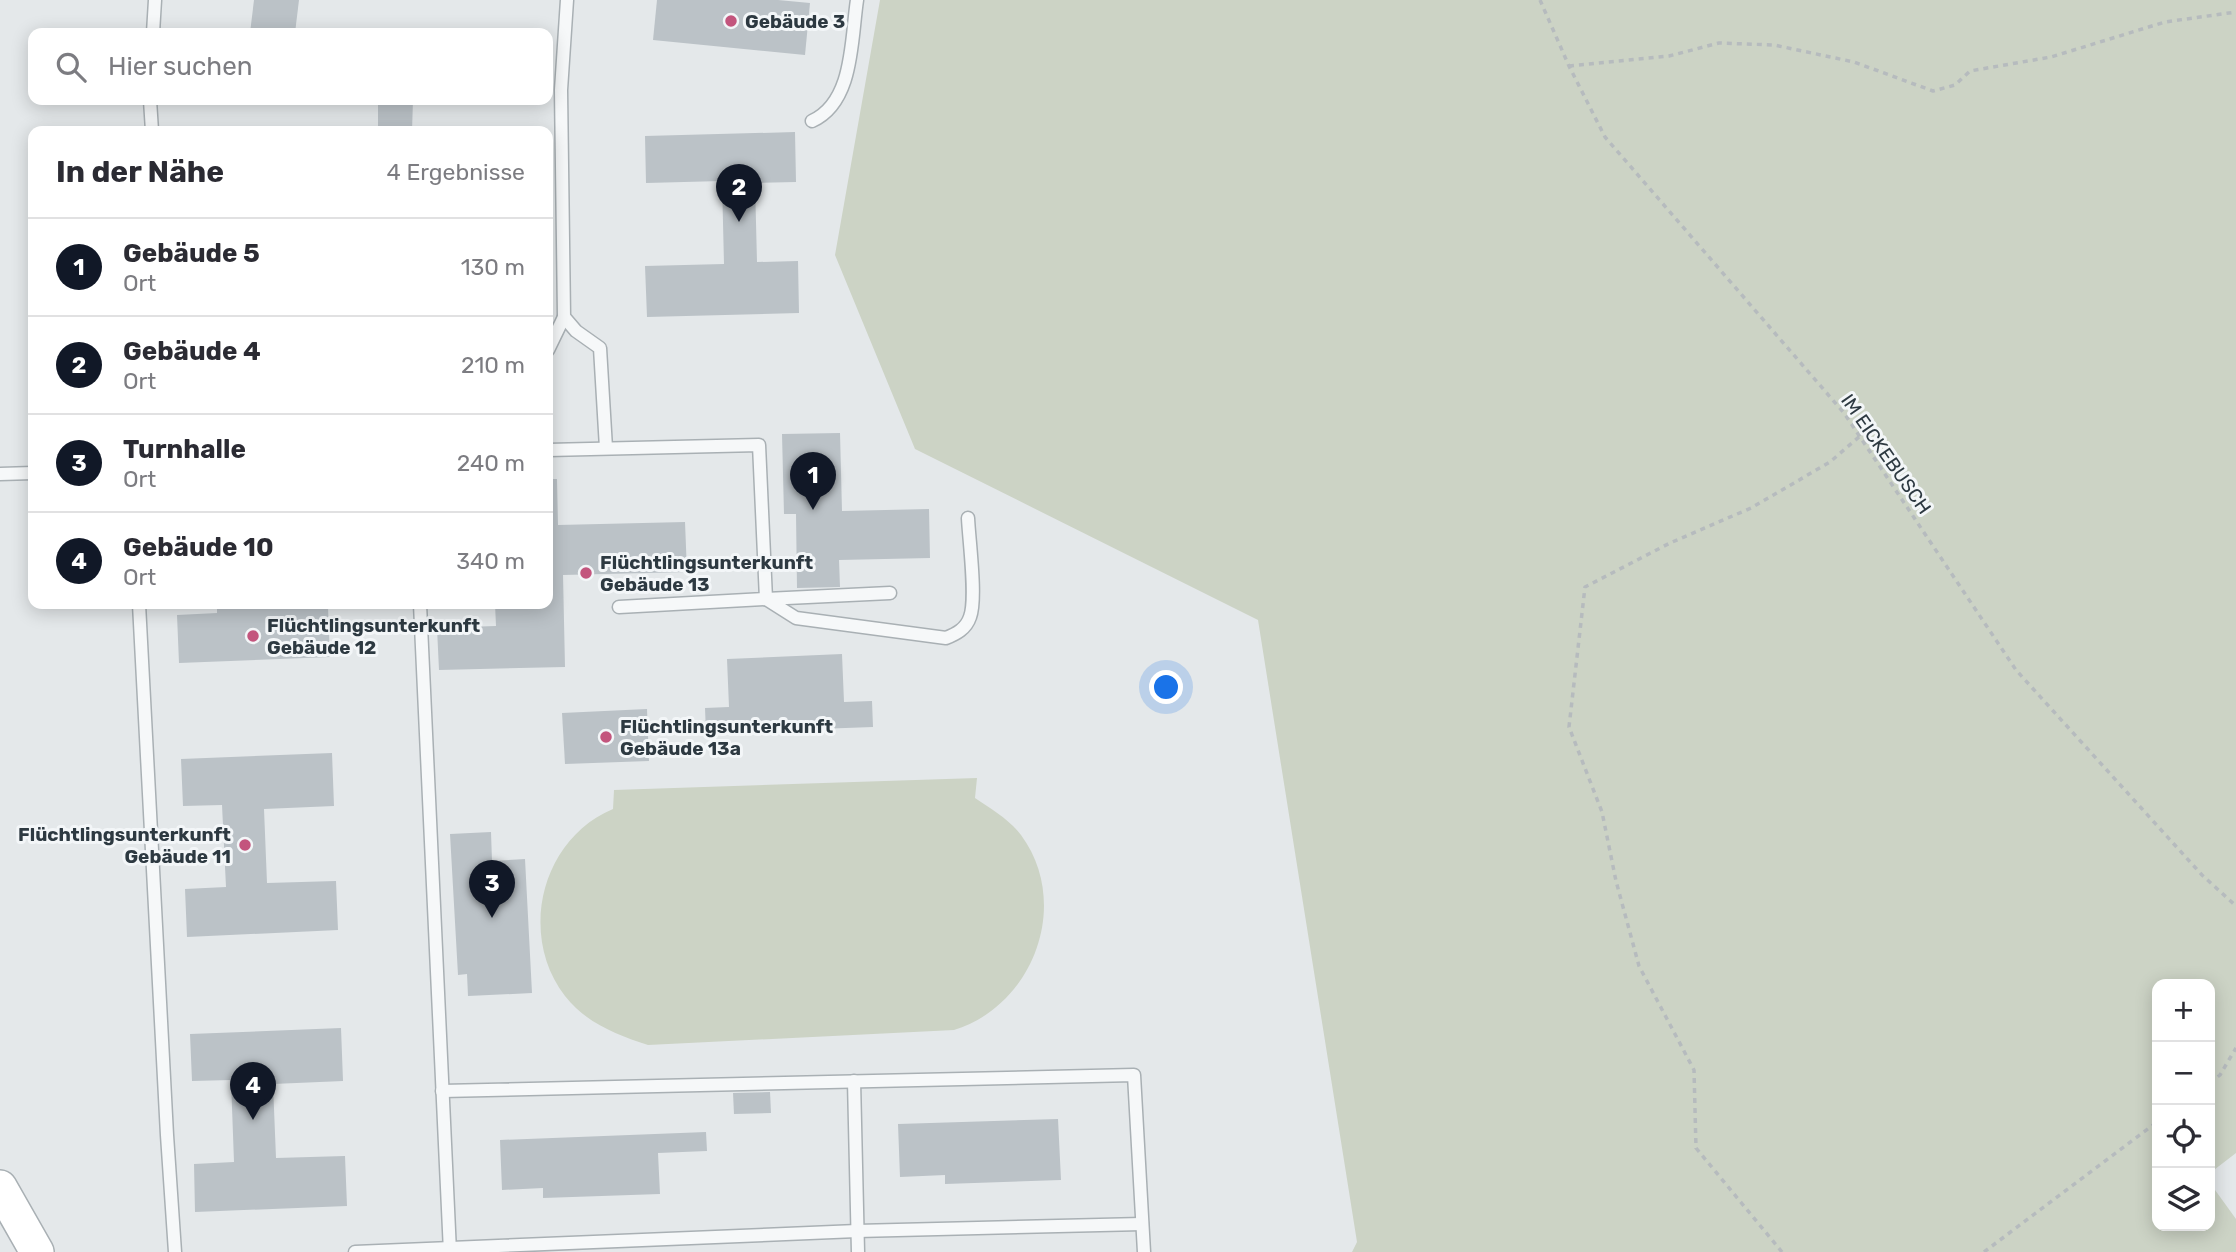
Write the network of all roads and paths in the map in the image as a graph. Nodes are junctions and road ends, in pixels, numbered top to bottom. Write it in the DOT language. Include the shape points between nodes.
graph roads {
  1 [pos="155,0"];
  2 [pos="567,0"];
  3 [pos="856,0"];
  4 [pos="1540,0"];
  5 [pos="2236,12"];
  6 [pos="153,28"];
  7 [pos="1569,66"];
  8 [pos="150,105"];
  9 [pos="813,121"];
  10 [pos="152,126"];
  11 [pos="564,317"];
  12 [pos="553,340"];
  13 [pos="1860,436"];
  14 [pos="606,449"];
  15 [pos="553,450"];
  16 [pos="28,473"];
  17 [pos="0,474"];
  18 [pos="968,518"];
  19 [pos="890,593"];
  20 [pos="766,599"];
  21 [pos="619,607"];
  22 [pos="139,609"];
  23 [pos="420,609"];
  24 [pos="2236,906"];
  25 [pos="2236,1048"];
  26 [pos="2215,1079"];
  27 [pos="854,1081"];
  28 [pos="442,1091"];
  29 [pos="2152,1126"];
  30 [pos="0,1187"];
  31 [pos="1142,1224"];
  32 [pos="857,1231"];
  33 [pos="450,1250"];
  34 [pos="37,1252"];
  35 [pos="175,1252"];
  36 [pos="355,1252"];
  37 [pos="858,1252"];
  38 [pos="1144,1252"];
  39 [pos="1782,1252"];
  40 [pos="1984,1252"];
  1 -- 6 [label="lane"];
  2 -- 11 [label="lane" via="561,90"];
  3 -- 9 [label="lane" via="846,79 826,115"];
  4 -- 7 [label="path, IM EICKEBUSCH"];
  5 -- 7 [label="path" via="2165,22 2051,57 1970,71 1955,85 1933,91 1854,62 1774,45 1719,43 1669,56"];
  7 -- 13 [label="path, IM EICKEBUSCH" via="1605,137"];
  8 -- 10 [label="lane"];
  11 -- 12 [label="lane"];
  11 -- 14 [label="lane" via="600,348"];
  13 -- 24 [label="path, IM EICKEBUSCH" via="2016,670 2202,875"];
  13 -- 39 [label="path" via="1830,462 1751,508 1670,542 1585,587 1569,727 1602,812 1640,966 1694,1070 1696,1148"];
  14 -- 15 [label="lane"];
  14 -- 20 [label="lane" via="758,444"];
  16 -- 17 [label="lane"];
  18 -- 20 [label="lane" via="970,619 946,638 796,618"];
  19 -- 20 [label="lane"];
  20 -- 21 [label="lane"];
  22 -- 35 [label="lane"];
  23 -- 28 [label="lane"];
  25 -- 26 [label="path"];
  27 -- 28 [label="lane"];
  27 -- 31 [label="lane" via="1134,1075"];
  27 -- 32 [label="lane"];
  28 -- 33 [label="lane"];
  29 -- 40 [label="path"];
  30 -- 34 [label="street"];
  31 -- 32 [label="lane"];
  31 -- 38 [label="lane"];
  32 -- 33 [label="lane"];
  32 -- 37 [label="lane"];
  33 -- 36 [label="lane"];
}
